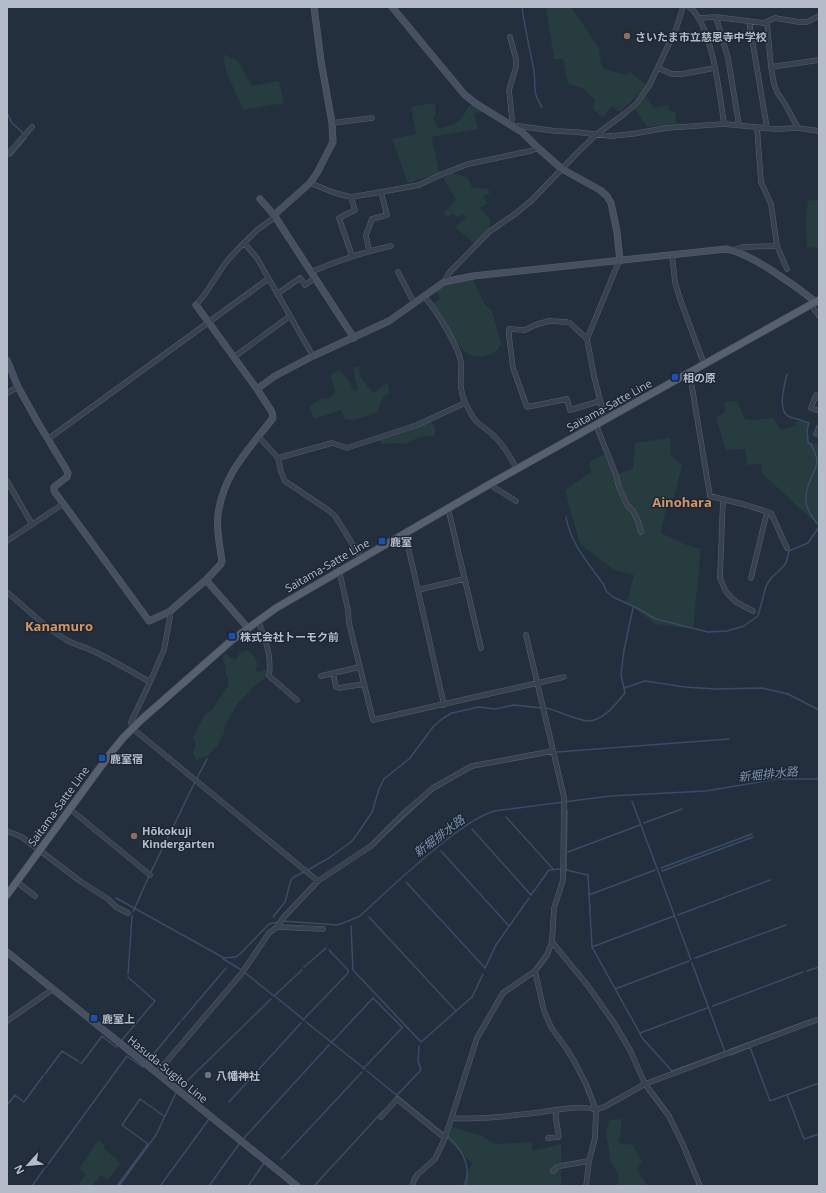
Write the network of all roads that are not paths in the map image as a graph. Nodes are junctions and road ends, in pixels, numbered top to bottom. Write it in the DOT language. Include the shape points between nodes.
graph roads {
  1 [pos="314,7"];
  2 [pos="392,7"];
  3 [pos="682,7"];
  4 [pos="689,7"];
  5 [pos="819,16"];
  6 [pos="716,17"];
  7 [pos="699,18"];
  8 [pos="749,21"];
  9 [pos="767,22"];
  10 [pos="510,37"];
  11 [pos="819,60"];
  12 [pos="770,67"];
  13 [pos="658,68"];
  14 [pos="715,68"];
  15 [pos="372,118"];
  16 [pos="332,123"];
  17 [pos="724,124"];
  18 [pos="511,125"];
  19 [pos="739,125"];
  20 [pos="32,127"];
  21 [pos="757,127"];
  22 [pos="767,128"];
  23 [pos="798,128"];
  24 [pos="819,131"];
  25 [pos="597,134"];
  26 [pos="538,148"];
  27 [pos="7,155"];
  28 [pos="562,168"];
  29 [pos="310,183"];
  30 [pos="381,192"];
  31 [pos="351,196"];
  32 [pos="260,199"];
  33 [pos="274,216"];
  34 [pos="244,243"];
  35 [pos="391,246"];
  36 [pos="776,246"];
  37 [pos="733,250"];
  38 [pos="369,251"];
  39 [pos="672,255"];
  40 [pos="352,256"];
  41 [pos="620,261"];
  42 [pos="787,270"];
  43 [pos="311,272"];
  44 [pos="398,272"];
  45 [pos="315,278"];
  46 [pos="268,279"];
  47 [pos="444,282"];
  48 [pos="277,294"];
  49 [pos="424,296"];
  50 [pos="815,302"];
  51 [pos="414,304"];
  52 [pos="196,306"];
  53 [pos="290,316"];
  54 [pos="819,316"];
  55 [pos="209,323"];
  56 [pos="354,338"];
  57 [pos="587,339"];
  58 [pos="313,356"];
  59 [pos="234,357"];
  60 [pos="7,360"];
  61 [pos="704,364"];
  62 [pos="688,374"];
  63 [pos="18,387"];
  64 [pos="257,388"];
  65 [pos="7,393"];
  66 [pos="819,394"];
  67 [pos="600,400"];
  68 [pos="465,403"];
  69 [pos="819,411"];
  70 [pos="605,420"];
  71 [pos="596,425"];
  72 [pos="819,427"];
  73 [pos="819,435"];
  74 [pos="258,436"];
  75 [pos="48,439"];
  76 [pos="278,458"];
  77 [pos="517,469"];
  78 [pos="7,482"];
  79 [pos="490,484"];
  80 [pos="723,499"];
  81 [pos="516,501"];
  82 [pos="63,504"];
  83 [pos="448,508"];
  84 [pos="767,512"];
  85 [pos="32,524"];
  86 [pos="641,532"];
  87 [pos="405,533"];
  88 [pos="7,541"];
  89 [pos="786,548"];
  90 [pos="361,558"];
  91 [pos="339,570"];
  92 [pos="751,578"];
  93 [pos="464,579"];
  94 [pos="206,580"];
  95 [pos="418,590"];
  96 [pos="8,595"];
  97 [pos="753,611"];
  98 [pos="169,612"];
  99 [pos="258,620"];
  100 [pos="248,628"];
  101 [pos="526,635"];
  102 [pos="481,648"];
  103 [pos="360,667"];
  104 [pos="333,673"];
  105 [pos="321,676"];
  106 [pos="564,677"];
  107 [pos="150,682"];
  108 [pos="364,684"];
  109 [pos="537,684"];
  110 [pos="297,700"];
  111 [pos="444,704"];
  112 [pos="132,728"];
  113 [pos="553,751"];
  114 [pos="70,809"];
  115 [pos="7,830"];
  116 [pos="40,850"];
  117 [pos="150,874"];
  118 [pos="318,881"];
  119 [pos="17,882"];
  120 [pos="7,895"];
  121 [pos="35,896"];
  122 [pos="128,913"];
  123 [pos="278,925"];
  124 [pos="323,929"];
  125 [pos="552,942"];
  126 [pos="7,952"];
  127 [pos="535,971"];
  128 [pos="53,989"];
  129 [pos="819,1019"];
  130 [pos="7,1021"];
  131 [pos="157,1073"];
  132 [pos="645,1084"];
  133 [pos="556,1110"];
  134 [pos="596,1110"];
  135 [pos="381,1117"];
  136 [pos="452,1118"];
  137 [pos="445,1138"];
  138 [pos="548,1138"];
  139 [pos="589,1161"];
  140 [pos="553,1171"];
  141 [pos="297,1186"];
  142 [pos="412,1186"];
  143 [pos="586,1186"];
  144 [pos="700,1186"];
  1 -- 16 [label="street"];
  2 -- 18 [label="street" via="464,94 474,103"];
  3 -- 13 [label="street" via="676,29"];
  4 -- 7 [label="street"];
  5 -- 9 [label="street" via="807,22 775,18"];
  6 -- 7 [label="street"];
  6 -- 8 [label="street"];
  6 -- 19 [label="street" via="728,58"];
  7 -- 14 [label="street"];
  8 -- 9 [label="street"];
  8 -- 22 [label="street"];
  9 -- 12 [label="street"];
  10 -- 18 [label="street" via="516,58 510,90"];
  11 -- 12 [label="street"];
  12 -- 23 [label="street" via="777,92"];
  13 -- 14 [label="street" via="672,74 682,74"];
  13 -- 25 [label="street" via="636,104"];
  14 -- 17 [label="street"];
  15 -- 16 [label="street"];
  16 -- 29 [label="street" via="333,142"];
  17 -- 19 [label="street"];
  17 -- 25 [label="street" via="666,128 611,136"];
  18 -- 25 [label="street"];
  18 -- 26 [label="street"];
  19 -- 21 [label="street"];
  20 -- 27 [label="street"];
  21 -- 22 [label="street"];
  21 -- 36 [label="street" via="761,182 771,204"];
  22 -- 23 [label="street"];
  23 -- 24 [label="street"];
  25 -- 28 [label="street"];
  26 -- 28 [label="street"];
  26 -- 30 [label="street" via="468,164 419,185"];
  28 -- 41 [label="street" via="604,193 609,199 617,232"];
  28 -- 47 [label="street" via="531,201 490,232"];
  29 -- 31 [label="street"];
  29 -- 33 [label="street"];
  30 -- 31 [label="street"];
  30 -- 38 [label="street" via="386,215 372,219 366,235"];
  31 -- 40 [label="street" via="355,210 339,218"];
  32 -- 33 [label="street"];
  33 -- 34 [label="street"];
  33 -- 43 [label="street"];
  34 -- 46 [label="street" via="257,258"];
  34 -- 52 [label="street" via="224,265"];
  35 -- 38 [label="street"];
  36 -- 37 [label="street" via="742,247"];
  36 -- 42 [label="street"];
  37 -- 39 [label="street" via="720,249"];
  37 -- 50 [label="street" via="803,291"];
  38 -- 40 [label="street"];
  39 -- 41 [label="street"];
  39 -- 61 [label="street" via="675,282"];
  40 -- 43 [label="street"];
  41 -- 47 [label="street" via="473,276"];
  41 -- 57 [label="street"];
  43 -- 45 [label="street"];
  44 -- 51 [label="street"];
  45 -- 48 [label="street" via="305,285 300,278"];
  45 -- 56 [label="street"];
  46 -- 48 [label="street"];
  46 -- 55 [label="street"];
  47 -- 49 [label="street"];
  48 -- 53 [label="street"];
  49 -- 51 [label="street"];
  49 -- 68 [label="street" via="440,318 459,354 460,388"];
  50 -- 54 [label="street"];
  50 -- 61 [label="main road, Saitama-Satte Line"];
  51 -- 56 [label="street" via="389,321"];
  52 -- 55 [label="street"];
  53 -- 58 [label="street"];
  53 -- 59 [label="street"];
  55 -- 59 [label="street"];
  55 -- 75 [label="street"];
  56 -- 58 [label="street"];
  57 -- 67 [label="street"];
  57 -- 67 [label="street" via="568,322 549,321 525,330 509,329 513,368 527,407 567,399 570,410"];
  58 -- 64 [label="street"];
  59 -- 64 [label="street"];
  60 -- 63 [label="street"];
  61 -- 62 [label="main road, Saitama-Satte Line"];
  62 -- 70 [label="main road, Saitama-Satte Line"];
  62 -- 80 [label="street" via="710,496"];
  63 -- 65 [label="street"];
  63 -- 75 [label="street"];
  64 -- 74 [label="street" via="273,415"];
  66 -- 69 [label="street" via="816,395 811,408"];
  67 -- 70 [label="street"];
  68 -- 76 [label="street" via="416,425 347,448 332,443"];
  68 -- 77 [label="street" via="476,421 502,444"];
  70 -- 71 [label="main road, Saitama-Satte Line"];
  71 -- 77 [label="main road, Saitama-Satte Line"];
  71 -- 86 [label="street" via="619,487 638,521"];
  72 -- 73 [label="street" via="816,434"];
  74 -- 76 [label="street"];
  74 -- 94 [label="street" via="238,462 225,487 218,514 222,561"];
  75 -- 82 [label="street" via="68,473 54,490"];
  76 -- 90 [label="street" via="285,481 335,516"];
  77 -- 79 [label="main road, Saitama-Satte Line"];
  78 -- 85 [label="street"];
  79 -- 81 [label="street"];
  79 -- 83 [label="main road, Saitama-Satte Line"];
  80 -- 84 [label="street"];
  80 -- 97 [label="street" via="720,578 726,592 736,602"];
  82 -- 85 [label="street"];
  82 -- 98 [label="street" via="149,621"];
  83 -- 87 [label="main road, Saitama-Satte Line"];
  83 -- 93 [label="street"];
  84 -- 89 [label="street" via="770,513"];
  84 -- 92 [label="street"];
  85 -- 88 [label="street"];
  87 -- 90 [label="main road, Saitama-Satte Line"];
  87 -- 95 [label="street"];
  90 -- 91 [label="main road, Saitama-Satte Line"];
  91 -- 99 [label="main road, Saitama-Satte Line"];
  91 -- 103 [label="street"];
  93 -- 95 [label="street"];
  93 -- 102 [label="street"];
  94 -- 98 [label="street"];
  94 -- 100 [label="street"];
  95 -- 111 [label="street"];
  96 -- 107 [label="street" via="64,638"];
  98 -- 107 [label="street" via="165,647"];
  99 -- 100 [label="main road, Saitama-Satte Line"];
  99 -- 110 [label="street" via="270,656 269,676"];
  100 -- 112 [label="main road, Saitama-Satte Line"];
  101 -- 109 [label="street"];
  103 -- 104 [label="street"];
  103 -- 108 [label="street"];
  104 -- 105 [label="street"];
  104 -- 108 [label="street" via="336,687"];
  106 -- 109 [label="street"];
  107 -- 112 [label="street" via="131,722"];
  108 -- 111 [label="street" via="373,720"];
  109 -- 111 [label="street"];
  109 -- 113 [label="street"];
  112 -- 114 [label="main road, Saitama-Satte Line"];
  112 -- 118 [label="street"];
  113 -- 118 [label="street" via="466,768 433,788 371,846"];
  113 -- 125 [label="street" via="564,806 563,880 554,908"];
  114 -- 116 [label="main road, Saitama-Satte Line"];
  114 -- 117 [label="street"];
  115 -- 116 [label="street"];
  116 -- 119 [label="main road, Saitama-Satte Line"];
  116 -- 122 [label="street" via="116,907"];
  118 -- 123 [label="street"];
  119 -- 120 [label="main road, Saitama-Satte Line"];
  119 -- 121 [label="street"];
  123 -- 124 [label="street"];
  123 -- 131 [label="street" via="268,933 242,973"];
  125 -- 127 [label="street" via="547,955"];
  125 -- 132 [label="street" via="614,1023 630,1050"];
  126 -- 128 [label="street, Hasuda-Sugito Line"];
  127 -- 134 [label="street" via="544,1011 574,1061"];
  127 -- 136 [label="street" via="503,993 477,1038"];
  128 -- 130 [label="street"];
  128 -- 131 [label="street, Hasuda-Sugito Line"];
  129 -- 132 [label="street"];
  131 -- 141 [label="street, Hasuda-Sugito Line"];
  132 -- 134 [label="street"];
  132 -- 144 [label="street" via="669,1116"];
  133 -- 134 [label="street"];
  133 -- 136 [label="street" via="512,1116"];
  133 -- 138 [label="street" via="559,1137"];
  134 -- 139 [label="street" via="595,1138"];
  135 -- 137 [label="street" via="397,1099"];
  136 -- 137 [label="street"];
  137 -- 142 [label="street" via="435,1158 418,1174"];
  139 -- 140 [label="street" via="560,1166"];
  139 -- 143 [label="street"];
}
